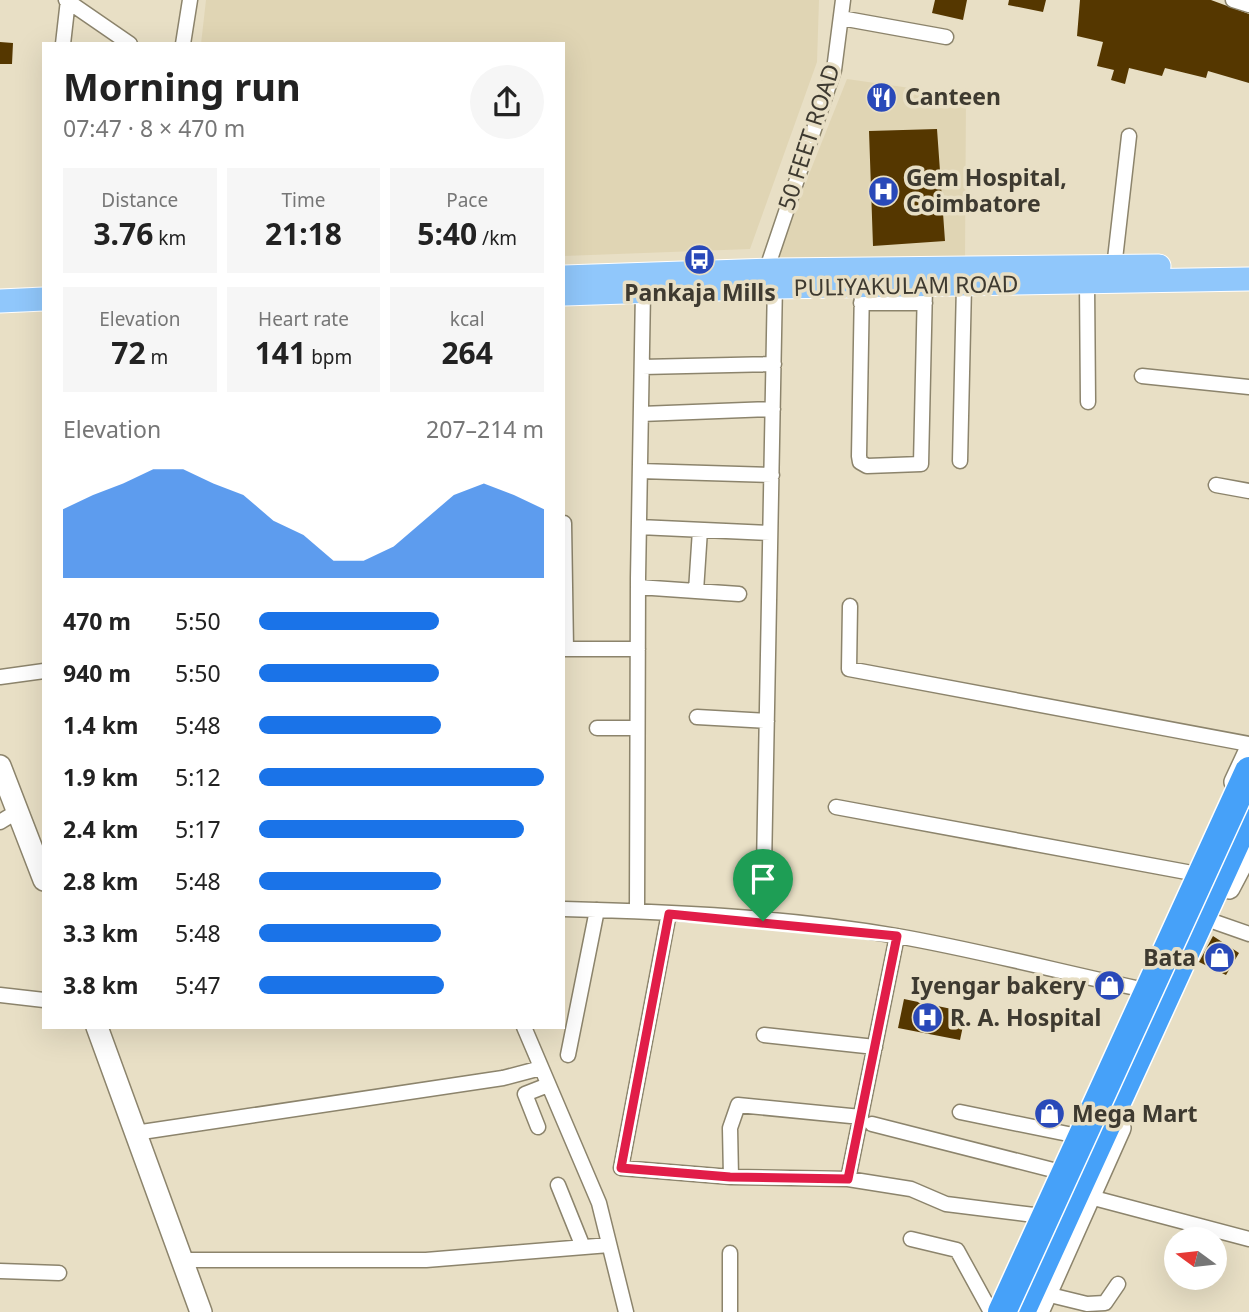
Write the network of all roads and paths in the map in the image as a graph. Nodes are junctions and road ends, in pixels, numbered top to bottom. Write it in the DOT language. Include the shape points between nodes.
graph roads {
  1 [pos="67,0"];
  2 [pos="190,0"];
  3 [pos="843,0"];
  4 [pos="1233,0"];
  5 [pos="1249,5"];
  6 [pos="841,18"];
  7 [pos="946,37"];
  8 [pos="63,42"];
  9 [pos="127,42"];
  10 [pos="183,42"];
  11 [pos="1129,136"];
  12 [pos="1249,264"];
  13 [pos="1114,268"];
  14 [pos="565,277"];
  15 [pos="769,279"];
  16 [pos="1249,279"];
  17 [pos="1087,284"];
  18 [pos="964,285"];
  19 [pos="643,291"];
  20 [pos="565,294"];
  21 [pos="925,294"];
  22 [pos="862,295"];
  23 [pos="42,299"];
  24 [pos="0,301"];
  25 [pos="42,314"];
  26 [pos="0,316"];
  27 [pos="774,364"];
  28 [pos="642,367"];
  29 [pos="1142,376"];
  30 [pos="1249,387"];
  31 [pos="1088,402"];
  32 [pos="773,410"];
  33 [pos="641,414"];
  34 [pos="960,461"];
  35 [pos="640,471"];
  36 [pos="772,475"];
  37 [pos="1216,485"];
  38 [pos="1249,491"];
  39 [pos="639,527"];
  40 [pos="701,530"];
  41 [pos="771,533"];
  42 [pos="638,587"];
  43 [pos="696,591"];
  44 [pos="739,594"];
  45 [pos="850,606"];
  46 [pos="565,649"];
  47 [pos="638,649"];
  48 [pos="42,671"];
  49 [pos="0,677"];
  50 [pos="697,717"];
  51 [pos="767,721"];
  52 [pos="597,728"];
  53 [pos="637,728"];
  54 [pos="1249,744"];
  55 [pos="1249,752"];
  56 [pos="0,766"];
  57 [pos="1249,771"];
  58 [pos="836,807"];
  59 [pos="1240,811"];
  60 [pos="9,817"];
  61 [pos="1249,850"];
  62 [pos="42,872"];
  63 [pos="1192,873"];
  64 [pos="565,909"];
  65 [pos="597,910"];
  66 [pos="637,911"];
  67 [pos="669,914"];
  68 [pos="763,921"];
  69 [pos="1212,921"];
  70 [pos="1249,934"];
  71 [pos="897,936"];
  72 [pos="1136,988"];
  73 [pos="0,995"];
  74 [pos="42,1000"];
  75 [pos="98,1029"];
  76 [pos="525,1029"];
  77 [pos="764,1035"];
  78 [pos="875,1046"];
  79 [pos="568,1055"];
  80 [pos="541,1068"];
  81 [pos="548,1085"];
  82 [pos="960,1112"];
  83 [pos="866,1120"];
  84 [pos="538,1127"];
  85 [pos="135,1133"];
  86 [pos="1068,1135"];
  87 [pos="1053,1170"];
  88 [pos="730,1177"];
  89 [pos="848,1179"];
  90 [pos="558,1185"];
  91 [pos="1090,1197"];
  92 [pos="1034,1215"];
  93 [pos="911,1239"];
  94 [pos="1249,1240"];
  95 [pos="609,1245"];
  96 [pos="583,1247"];
  97 [pos="730,1253"];
  98 [pos="181,1260"];
  99 [pos="0,1270"];
  100 [pos="59,1273"];
  101 [pos="1118,1284"];
  102 [pos="1042,1303"];
  103 [pos="201,1312"];
  104 [pos="626,1312"];
  105 [pos="730,1312"];
  106 [pos="991,1312"];
  107 [pos="1002,1312"];
  108 [pos="1021,1312"];
  1 -- 8 [label="street"];
  1 -- 9 [label="street"];
  2 -- 10 [label="street"];
  3 -- 6 [label="street, 50 FEET ROAD"];
  4 -- 5 [label="street"];
  6 -- 7 [label="street"];
  6 -- 15 [label="street, 50 FEET ROAD" via="834,70"];
  11 -- 13 [label="street"];
  12 -- 13 [label="main road, PULIYAKULAM ROAD"];
  13 -- 15 [label="main road, PULIYAKULAM ROAD"];
  14 -- 15 [label="main road, PULIYAKULAM ROAD"];
  15 -- 19 [label="main road, PULIYAKULAM ROAD"];
  15 -- 22 [label="main road, PULIYAKULAM ROAD"];
  15 -- 27 [label="street, 50 FEET ROAD"];
  16 -- 17 [label="main road, PULIYAKULAM ROAD"];
  17 -- 18 [label="main road, PULIYAKULAM ROAD"];
  17 -- 31 [label="street"];
  18 -- 21 [label="main road, PULIYAKULAM ROAD"];
  18 -- 34 [label="street"];
  19 -- 20 [label="main road, PULIYAKULAM ROAD"];
  19 -- 28 [label="street"];
  21 -- 22 [label="main road, PULIYAKULAM ROAD"];
  21 -- 22 [label="street" via="921,464 880,466 863,465 859,456"];
  23 -- 24 [label="main road"];
  25 -- 26 [label="main road"];
  27 -- 28 [label="street"];
  27 -- 32 [label="street, 50 FEET ROAD"];
  28 -- 33 [label="street"];
  29 -- 30 [label="street"];
  32 -- 33 [label="street"];
  32 -- 36 [label="street, 50 FEET ROAD"];
  33 -- 35 [label="street"];
  35 -- 36 [label="street"];
  35 -- 39 [label="street"];
  36 -- 41 [label="street, 50 FEET ROAD"];
  37 -- 38 [label="street"];
  39 -- 40 [label="street"];
  39 -- 42 [label="street"];
  40 -- 41 [label="street"];
  40 -- 43 [label="street"];
  41 -- 51 [label="street, 50 FEET ROAD"];
  42 -- 43 [label="street"];
  42 -- 47 [label="street"];
  43 -- 44 [label="street"];
  45 -- 54 [label="street" via="849,669"];
  46 -- 47 [label="street"];
  47 -- 53 [label="street"];
  48 -- 49 [label="street"];
  50 -- 51 [label="street"];
  51 -- 68 [label="street, 50 FEET ROAD"];
  52 -- 53 [label="street"];
  53 -- 66 [label="street"];
  55 -- 59 [label="street"];
  56 -- 60 [label="street"];
  57 -- 107 [label="highway, bridge"];
  58 -- 63 [label="street"];
  59 -- 63 [label="street"];
  59 -- 108 [label="highway"];
  60 -- 62 [label="street"];
  61 -- 69 [label="street"];
  63 -- 72 [label="street"];
  64 -- 65 [label="street"];
  65 -- 66 [label="street"];
  65 -- 79 [label="street"];
  66 -- 67 [label="street"];
  67 -- 68 [label="street"];
  67 -- 88 [label="street" via="621,1168"];
  68 -- 71 [label="street"];
  69 -- 70 [label="street"];
  69 -- 91 [label="street"];
  71 -- 72 [label="street"];
  71 -- 78 [label="street"];
  72 -- 86 [label="street"];
  73 -- 74 [label="street"];
  75 -- 85 [label="street"];
  76 -- 80 [label="street"];
  77 -- 78 [label="street"];
  78 -- 83 [label="street"];
  80 -- 81 [label="street"];
  80 -- 85 [label="street" via="503,1078"];
  81 -- 84 [label="street" via="525,1094"];
  81 -- 95 [label="street" via="599,1203"];
  82 -- 86 [label="street"];
  83 -- 87 [label="street"];
  83 -- 88 [label="street" via="738,1105 730,1128"];
  83 -- 89 [label="street"];
  85 -- 98 [label="street"];
  86 -- 87 [label="street"];
  87 -- 92 [label="street"];
  88 -- 89 [label="street"];
  89 -- 92 [label="street" via="911,1189 946,1205"];
  90 -- 96 [label="street"];
  91 -- 94 [label="street"];
  91 -- 102 [label="street"];
  92 -- 106 [label="street"];
  93 -- 106 [label="street" via="957,1250"];
  95 -- 96 [label="street"];
  95 -- 104 [label="street"];
  96 -- 98 [label="street" via="426,1260"];
  97 -- 105 [label="street"];
  98 -- 103 [label="street"];
  99 -- 100 [label="street"];
  101 -- 102 [label="street" via="1105,1303"];
}
